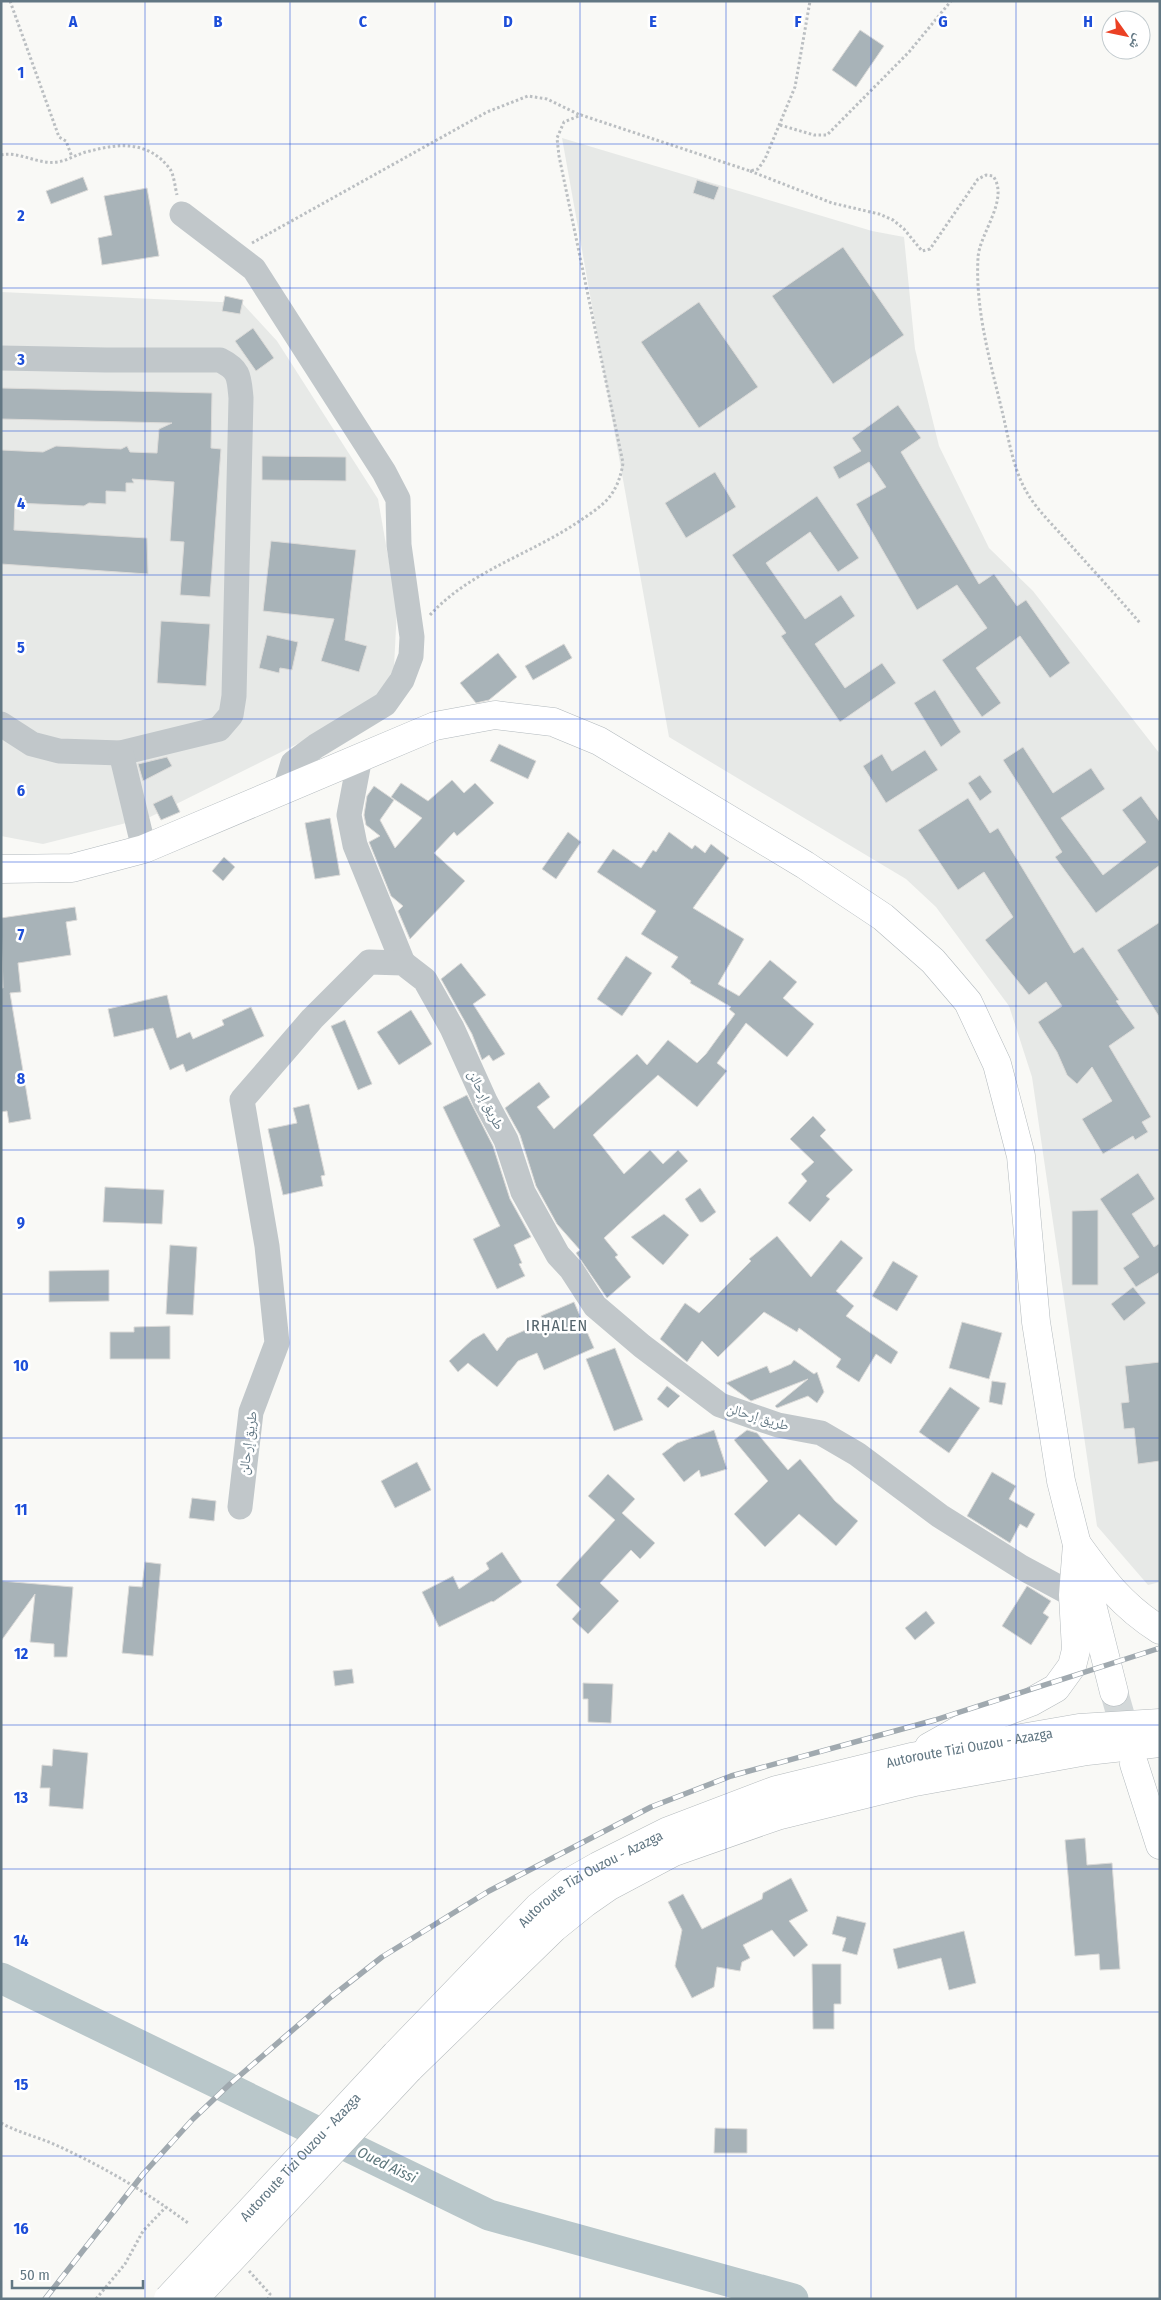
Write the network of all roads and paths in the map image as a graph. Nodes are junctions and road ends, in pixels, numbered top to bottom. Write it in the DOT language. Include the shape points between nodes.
graph roads {
  1 [pos="10,1"];
  2 [pos="810,1"];
  3 [pos="951,1"];
  4 [pos="581,116"];
  5 [pos="780,124"];
  6 [pos="1,155"];
  7 [pos="72,157"];
  8 [pos="750,171"];
  9 [pos="182,214"];
  10 [pos="234,252"];
  11 [pos="1,358"];
  12 [pos="1140,623"];
  13 [pos="412,636"];
  14 [pos="1,724"];
  15 [pos="120,753"];
  16 [pos="360,757"];
  17 [pos="285,789"];
  18 [pos="144,849"];
  19 [pos="1,869"];
  20 [pos="403,963"];
  21 [pos="240,1507"];
  22 [pos="1076,1544"];
  23 [pos="1073,1595"];
  24 [pos="1160,1630"];
  25 [pos="1114,1692"];
  26 [pos="1160,1723"];
  27 [pos="1160,1744"];
  28 [pos="911,1757"];
  29 [pos="1134,1764"];
  30 [pos="1160,1845"];
  31 [pos="402,2062"];
  32 [pos="1,2123"];
  33 [pos="166,2207"];
  34 [pos="188,2222"];
  35 [pos="247,2269"];
  36 [pos="96,2299"];
  37 [pos="168,2299"];
  38 [pos="194,2299"];
  39 [pos="268,2299"];
  1 -- 7 [label="path" via="59,137 66,141"];
  2 -- 5 [label="path" via="795,87"];
  3 -- 5 [label="path" via="909,52 828,135 814,135"];
  4 -- 8 [label="path"];
  4 -- 10 [label="path" via="547,99 528,96 487,112 290,224"];
  4 -- 13 [label="path" via="564,122 557,138 623,463 620,479 610,496 591,513 557,536 465,585 435,610"];
  5 -- 8 [label="path" via="766,158 758,168"];
  6 -- 7 [label="path" via="9,153 57,162"];
  7 -- 9 [label="path" via="122,144 142,147 170,170"];
  8 -- 12 [label="path" via="832,203 893,220 922,251 930,249 978,179 993,176 998,192 978,256 979,288 986,343 1013,457 1026,491 1040,511"];
  9 -- 10 [label="street"];
  10 -- 13 [label="street" via="254,269 398,499 399,545"];
  11 -- 15 [label="street" via="220,360 232,366 238,374 241,398 236,646 231,715 219,729"];
  13 -- 17 [label="street" via="411,656 405,672 385,704 293,763"];
  14 -- 15 [label="street" via="32,744 59,751"];
  15 -- 18 [label="street"];
  16 -- 17 [label="main road"];
  16 -- 20 [label="street" via="349,815 354,845"];
  16 -- 22 [label="main road" via="435,726 495,715 553,722 599,741 805,865 883,917 932,962 968,1002 997,1064 1021,1156 1036,1322 1060,1481"];
  17 -- 18 [label="main road"];
  18 -- 19 [label="main road" via="72,868"];
  20 -- 21 [label="street, طريق إرحالن" via="368,962 312,1019 242,1100 267,1246 277,1343 251,1412"];
  20 -- 23 [label="street, طريق إرحالن" via="425,980 452,1028 506,1140 523,1192 558,1255 595,1306 648,1352 720,1405 778,1426 821,1433 857,1454 940,1516"];
  22 -- 23 [label="main road"];
  22 -- 24 [label="main road" via="1111,1591 1136,1615"];
  22 -- 25 [label="main road"];
  23 -- 28 [label="main road" via="1076,1650 1072,1666 1056,1688 1030,1702 963,1728"];
  26 -- 28 [label="main road, Autoroute Tizi Ouzou - Azazga" via="1080,1728"];
  27 -- 31 [label="main road, Autoroute Tizi Ouzou - Azazga" via="1087,1751 915,1782 777,1816 674,1852 608,1887 573,1913"];
  28 -- 31 [label="main road, Autoroute Tizi Ouzou - Azazga" via="776,1790 668,1830 568,1883 538,1907"];
  29 -- 30 [label="main road"];
  31 -- 37 [label="main road, Autoroute Tizi Ouzou - Azazga, bridge"];
  31 -- 38 [label="main road, Autoroute Tizi Ouzou - Azazga, bridge"];
  32 -- 33 [label="path" via="57,2146 114,2175"];
  33 -- 34 [label="path"];
  33 -- 36 [label="path" via="143,2231 125,2264"];
  35 -- 39 [label="path" via="270,2294"];
}
